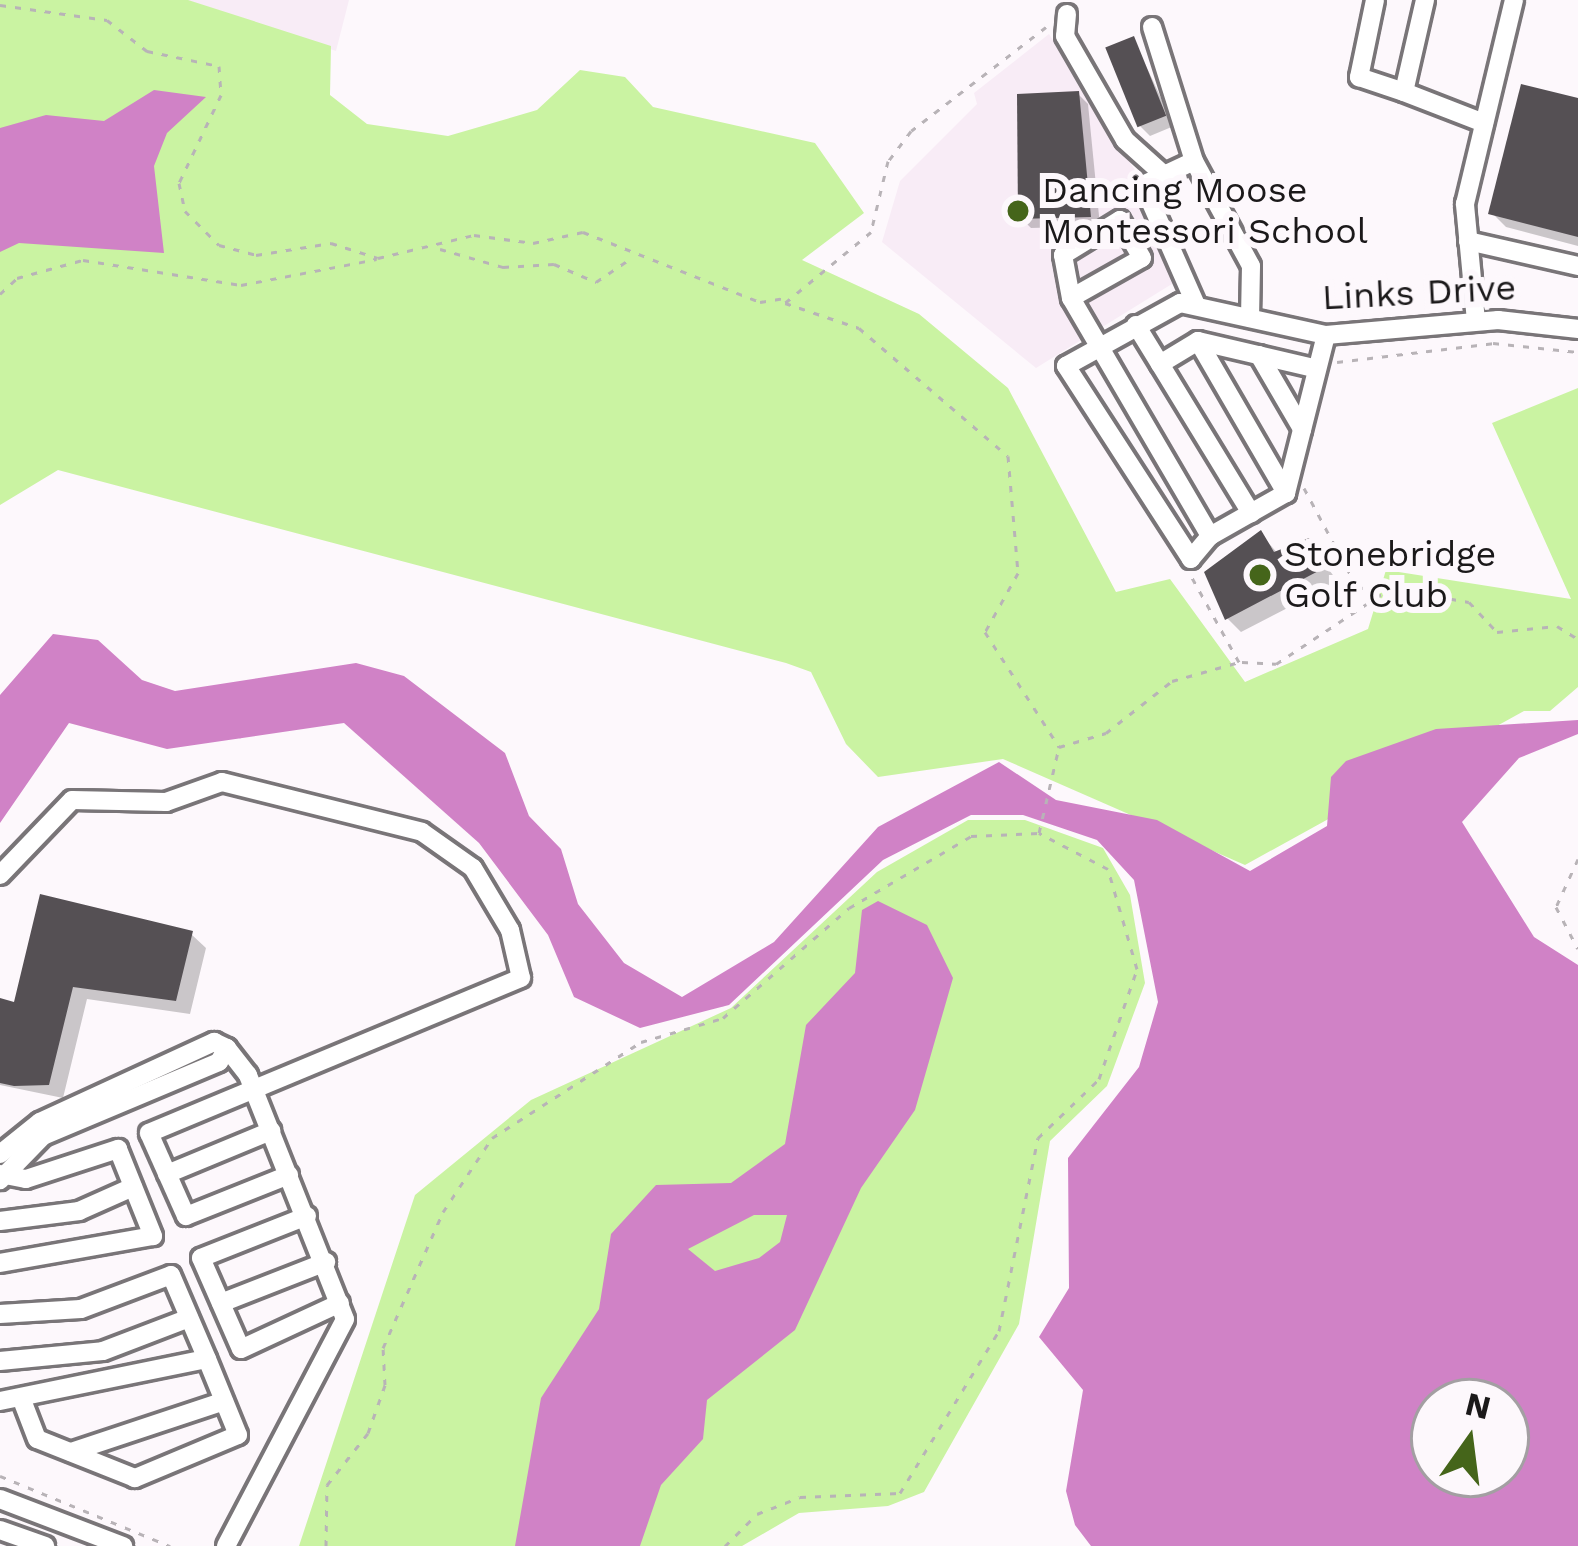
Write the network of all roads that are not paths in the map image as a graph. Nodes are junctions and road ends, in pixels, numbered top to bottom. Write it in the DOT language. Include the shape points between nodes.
graph roads {
  1 [pos="1375,0"];
  2 [pos="1425,0"];
  3 [pos="1514,0"];
  4 [pos="1067,14"];
  5 [pos="1152,27"];
  6 [pos="1404,92"];
  7 [pos="1484,123"];
  8 [pos="1194,161"];
  9 [pos="1164,175"];
  10 [pos="1468,242"];
  11 [pos="1578,266"];
  12 [pos="1071,298"];
  13 [pos="1196,305"];
  14 [pos="1250,318"];
  15 [pos="1476,321"];
  16 [pos="1136,325"];
  17 [pos="1578,329"];
  18 [pos="1325,335"];
  19 [pos="1198,341"];
  20 [pos="1102,345"];
  21 [pos="1259,355"];
  22 [pos="1160,364"];
  23 [pos="1324,376"];
  24 [pos="1302,429"];
  25 [pos="1286,493"];
  26 [pos="1251,513"];
  27 [pos="1210,536"];
  28 [pos="0,875"];
  29 [pos="254,1091"];
  30 [pos="271,1131"];
  31 [pos="0,1132"];
  32 [pos="26,1143"];
  33 [pos="0,1154"];
  34 [pos="167,1174"];
  35 [pos="290,1175"];
  36 [pos="1,1177"];
  37 [pos="134,1187"];
  38 [pos="307,1216"];
  39 [pos="0,1221"];
  40 [pos="326,1262"];
  41 [pos="0,1263"];
  42 [pos="221,1303"];
  43 [pos="340,1303"];
  44 [pos="0,1314"];
  45 [pos="189,1318"];
  46 [pos="207,1360"];
  47 [pos="0,1361"];
  48 [pos="0,1400"];
  49 [pos="23,1402"];
  50 [pos="224,1402"];
  51 [pos="71,1452"];
  52 [pos="0,1499"];
  53 [pos="0,1530"];
  54 [pos="45,1546"];
  55 [pos="123,1546"];
  56 [pos="226,1546"];
  1 -- 6 [label="street" via="1359,77"];
  2 -- 6 [label="street"];
  3 -- 7 [label="street"];
  4 -- 9 [label="street" via="1057,31 1132,150"];
  5 -- 8 [label="street"];
  6 -- 7 [label="street"];
  7 -- 10 [label="street" via="1465,204"];
  8 -- 9 [label="street"];
  8 -- 14 [label="street" via="1251,266"];
  9 -- 13 [label="street" via="1142,185"];
  10 -- 11 [label="street"];
  10 -- 15 [label="street"];
  12 -- 12 [label="street" via="1142,258 1120,220 1063,255"];
  12 -- 20 [label="street"];
  13 -- 14 [label="street, Links Drive"];
  13 -- 16 [label="street"];
  14 -- 18 [label="street, Links Drive"];
  15 -- 17 [label="street, Links Drive"];
  15 -- 18 [label="street, Links Drive"];
  16 -- 20 [label="street"];
  16 -- 22 [label="street"];
  18 -- 23 [label="street"];
  19 -- 21 [label="street"];
  19 -- 22 [label="street"];
  19 -- 25 [label="street"];
  20 -- 27 [label="street"];
  20 -- 27 [label="street" via="1066,366 1191,559"];
  21 -- 23 [label="street"];
  21 -- 24 [label="street"];
  22 -- 26 [label="street"];
  23 -- 24 [label="street"];
  24 -- 25 [label="street"];
  25 -- 26 [label="street"];
  26 -- 27 [label="street"];
  28 -- 29 [label="street" via="72,800 166,802 222,782 422,832 472,868 510,929 521,978"];
  29 -- 30 [label="street"];
  29 -- 32 [label="street" via="226,1048 219,1062"];
  29 -- 34 [label="street" via="149,1133"];
  30 -- 34 [label="street"];
  30 -- 35 [label="street"];
  31 -- 32 [label="street"];
  32 -- 33 [label="street"];
  32 -- 36 [label="street"];
  34 -- 35 [label="street" via="186,1216"];
  35 -- 38 [label="street"];
  36 -- 37 [label="street" via="118,1149"];
  37 -- 39 [label="street" via="79,1211"];
  37 -- 41 [label="street" via="153,1236"];
  38 -- 40 [label="street"];
  38 -- 42 [label="street" via="201,1258"];
  40 -- 42 [label="street"];
  40 -- 43 [label="street"];
  42 -- 43 [label="street" via="241,1349"];
  43 -- 56 [label="street" via="345,1319 316,1385"];
  44 -- 45 [label="street" via="81,1309 171,1275"];
  45 -- 46 [label="street"];
  45 -- 47 [label="street" via="103,1351"];
  46 -- 49 [label="street"];
  46 -- 50 [label="street"];
  48 -- 49 [label="street"];
  49 -- 51 [label="street" via="38,1439"];
  50 -- 51 [label="street"];
  50 -- 51 [label="street" via="238,1435 225,1449 135,1478"];
  52 -- 55 [label="street"];
  53 -- 54 [label="street"];
}
